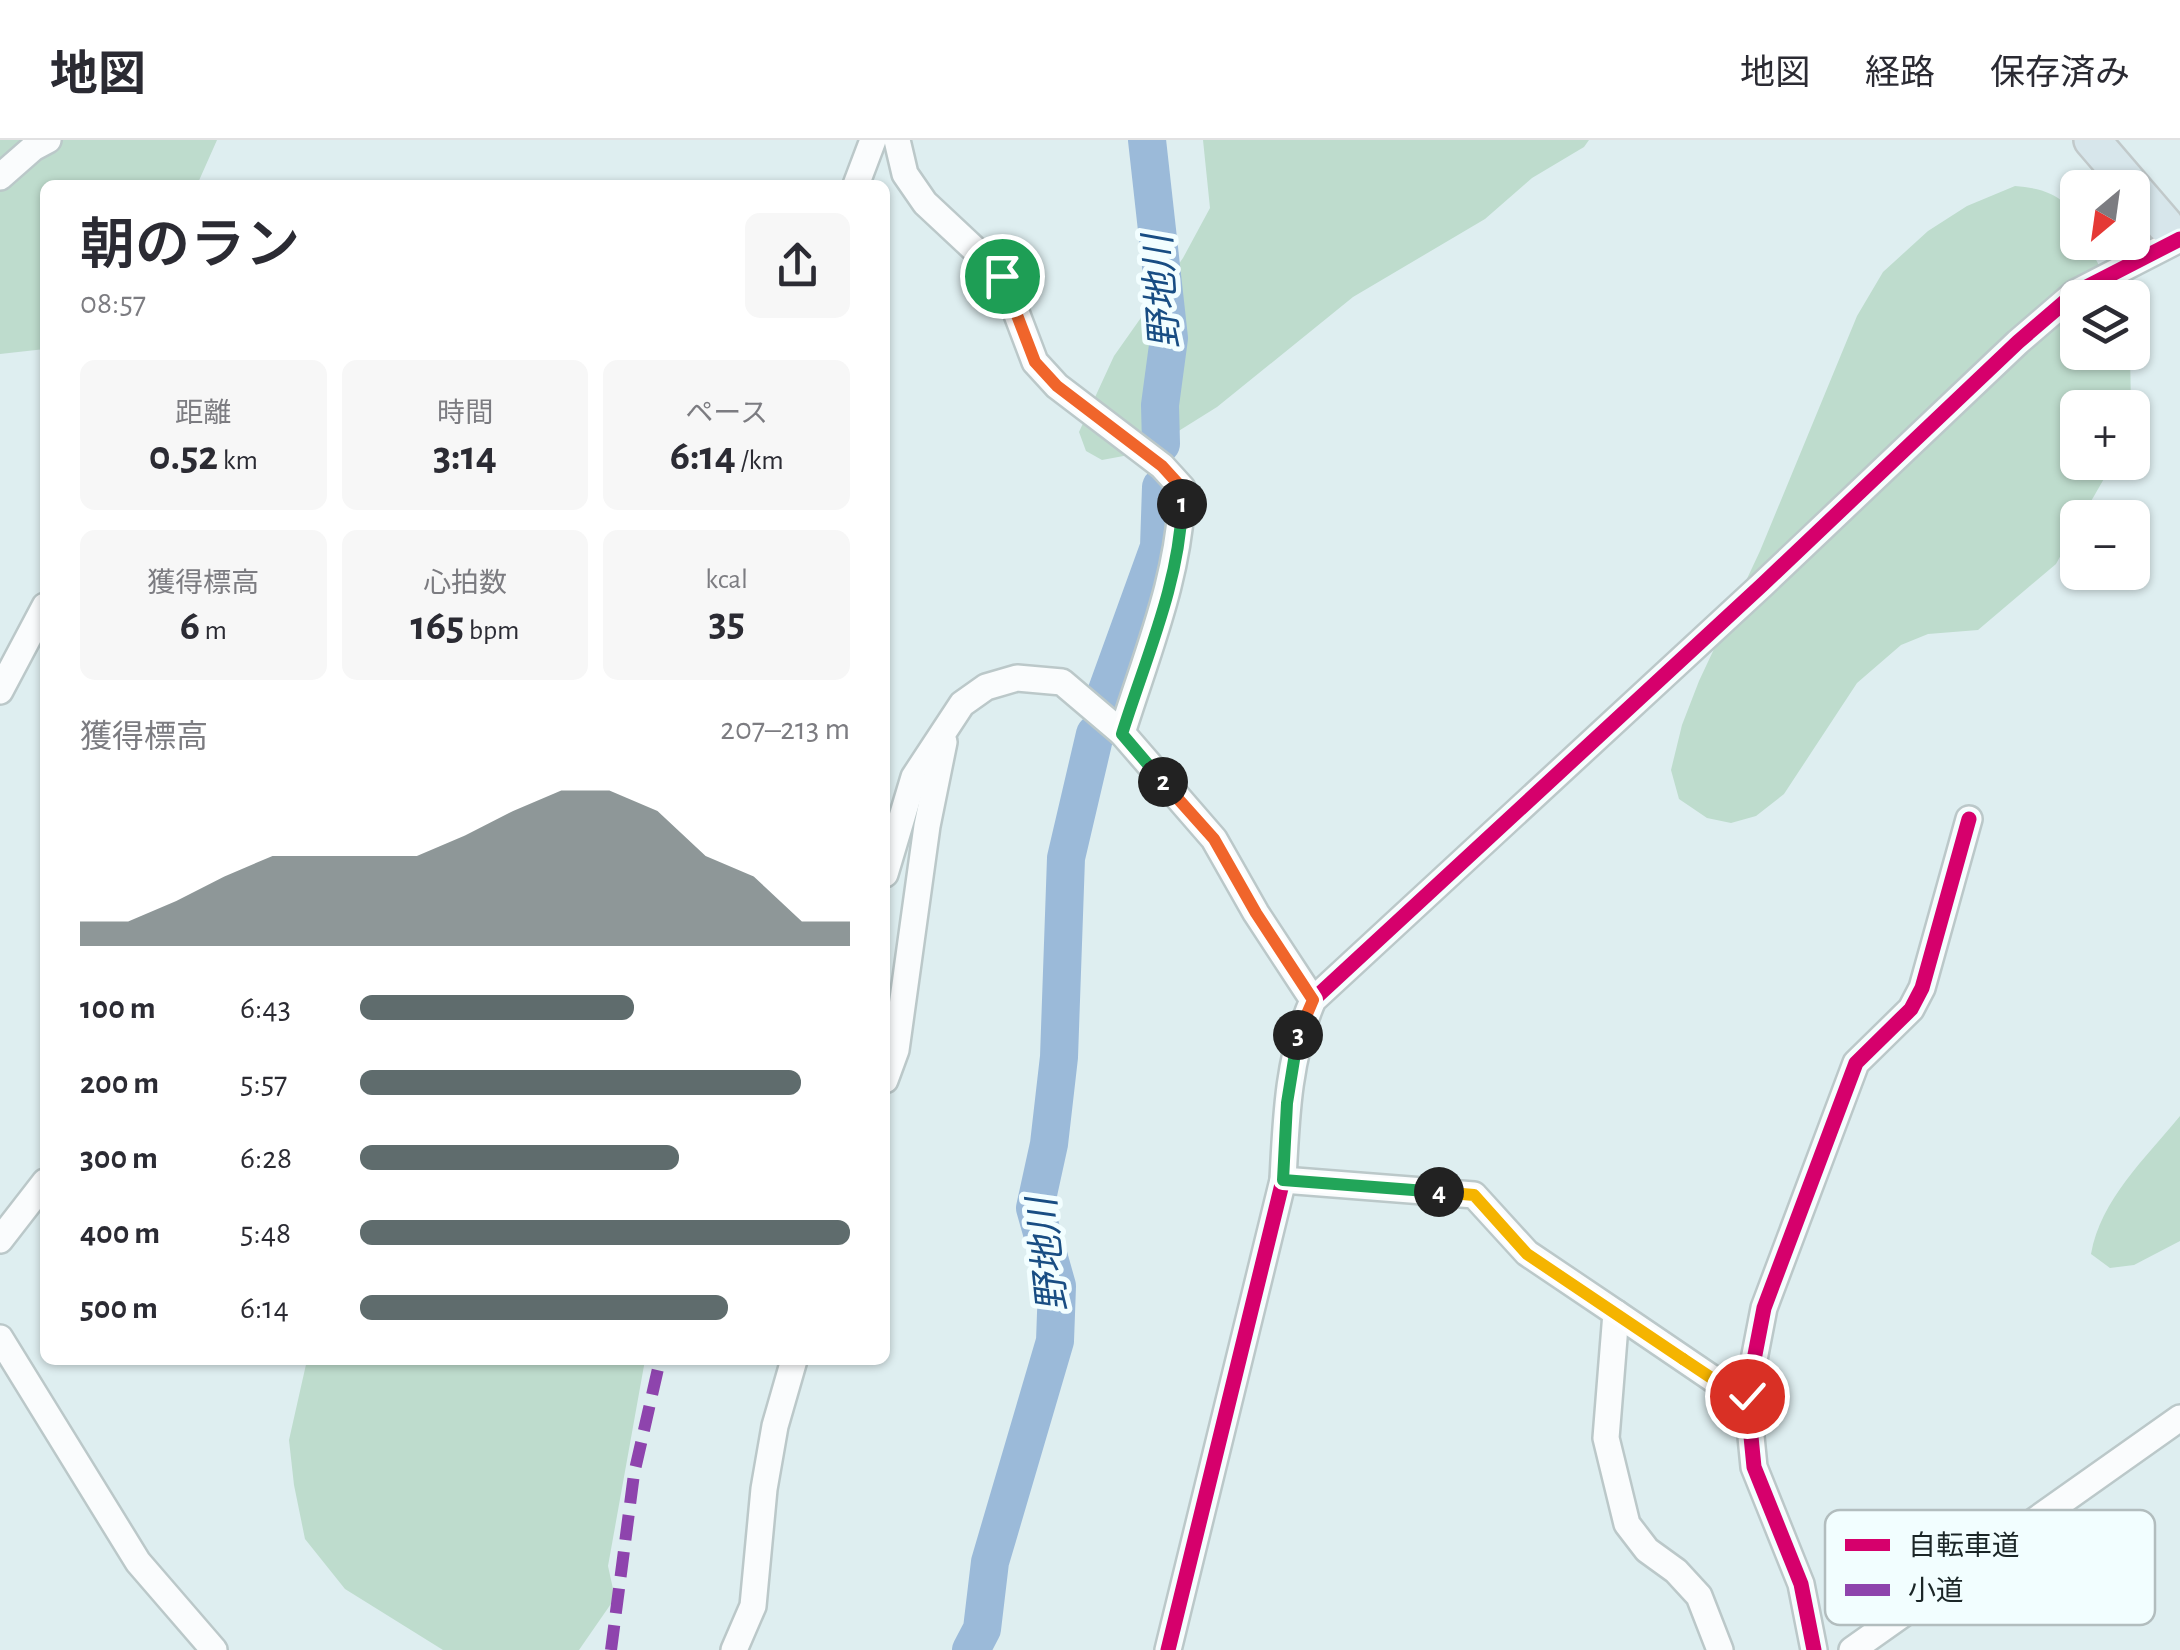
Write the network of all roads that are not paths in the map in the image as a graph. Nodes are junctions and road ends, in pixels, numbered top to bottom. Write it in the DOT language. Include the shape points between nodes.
graph roads {
  1 [pos="48,140"];
  2 [pos="873,140"];
  3 [pos="897,140"];
  4 [pos="2076,140"];
  5 [pos="2092,140"];
  6 [pos="2107,170"];
  7 [pos="0,177"];
  8 [pos="858,180"];
  9 [pos="2150,211"];
  10 [pos="2175,235"];
  11 [pos="40,615"];
  12 [pos="0,641"];
  13 [pos="12,667"];
  14 [pos="0,690"];
  15 [pos="946,732"];
  16 [pos="1122,734"];
  17 [pos="1968,819"];
  18 [pos="890,857"];
  19 [pos="1313,1000"];
  20 [pos="890,1066"];
  21 [pos="1283,1180"];
  22 [pos="40,1188"];
  23 [pos="0,1240"];
  24 [pos="1616,1313"];
  25 [pos="0,1338"];
  26 [pos="793,1365"];
  27 [pos="1747,1396"];
  28 [pos="2180,1418"];
  29 [pos="2050,1510"];
  30 [pos="1887,1625"];
  31 [pos="214,1650"];
  32 [pos="734,1650"];
  33 [pos="1168,1650"];
  34 [pos="1720,1650"];
  35 [pos="1814,1650"];
  36 [pos="1852,1650"];
  1 -- 7 [label="street"];
  2 -- 8 [label="street"];
  3 -- 16 [label="street" via="905,174 926,202 1002,276 1035,362 1182,488 1171,579"];
  4 -- 6 [label="highway"];
  5 -- 10 [label="highway"];
  9 -- 10 [label="highway"];
  10 -- 19 [label="street" via="2075,293 2018,342"];
  11 -- 13 [label="street"];
  12 -- 13 [label="street"];
  13 -- 14 [label="street"];
  15 -- 16 [label="street" via="962,704 986,687 1017,678 1062,682"];
  15 -- 18 [label="street" via="914,777"];
  15 -- 20 [label="street"];
  16 -- 19 [label="street" via="1214,839"];
  17 -- 27 [label="street" via="1922,988 1911,1009 1856,1063 1764,1308"];
  19 -- 21 [label="street" via="1293,1067"];
  21 -- 24 [label="street" via="1474,1195 1527,1254"];
  21 -- 33 [label="street"];
  22 -- 23 [label="street"];
  24 -- 27 [label="street"];
  24 -- 34 [label="street" via="1606,1438 1626,1524 1699,1596"];
  25 -- 31 [label="street" via="138,1562"];
  26 -- 32 [label="street" via="764,1489 753,1606"];
  27 -- 35 [label="street" via="1754,1467 1801,1584"];
  28 -- 29 [label="street"];
  30 -- 36 [label="street"];
}
